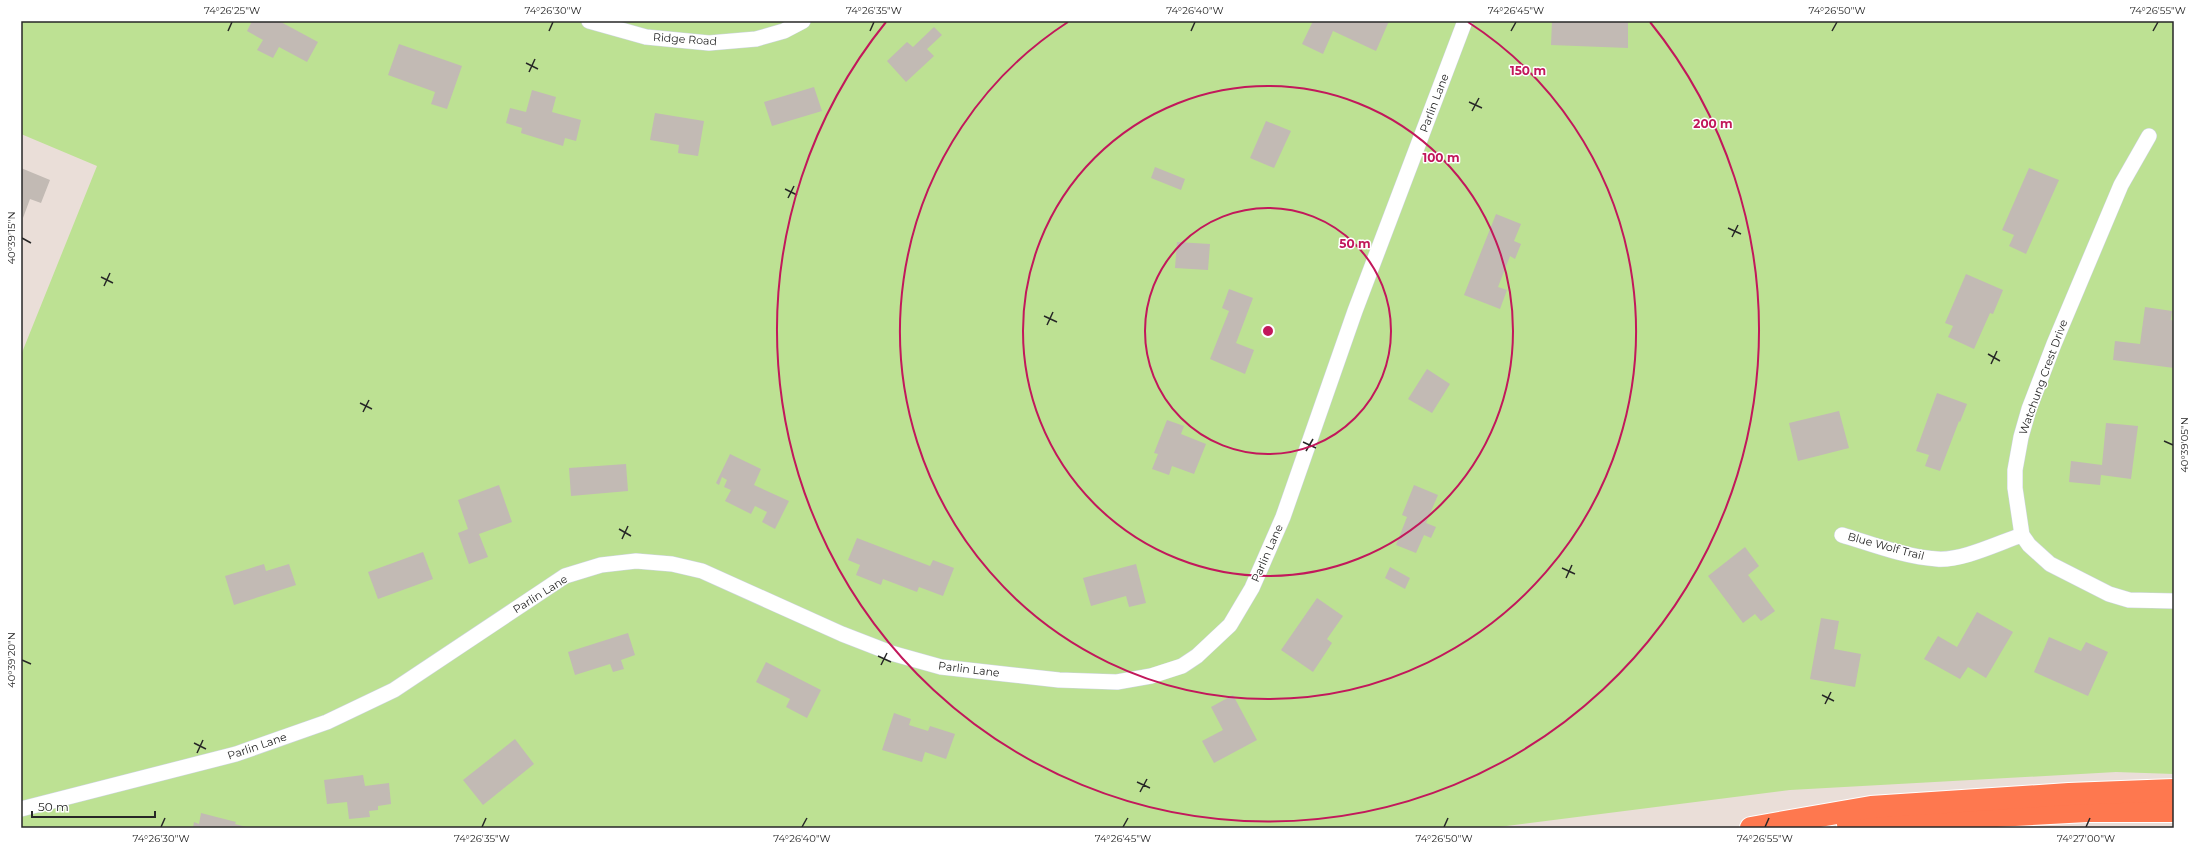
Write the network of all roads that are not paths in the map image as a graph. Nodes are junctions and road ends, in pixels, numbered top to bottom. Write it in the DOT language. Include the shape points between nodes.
graph roads {
  1 [pos="589,21"];
  2 [pos="803,21"];
  3 [pos="1465,21"];
  4 [pos="2149,136"];
  5 [pos="1842,535"];
  6 [pos="2022,535"];
  7 [pos="2174,601"];
  8 [pos="2174,790"];
  9 [pos="21,809"];
  10 [pos="2174,811"];
  11 [pos="1751,828"];
  12 [pos="1810,828"];
  1 -- 2 [label="street, Ridge Road" via="646,37 709,43 756,38 784,31"];
  3 -- 9 [label="street, Parlin Lane" via="1355,311 1283,517 1252,588 1230,625 1197,656 1182,666 1151,676 1117,682 1059,680 941,667 892,653 842,634 702,571 672,564 636,561 601,565 565,576 394,690 327,722 236,754"];
  4 -- 6 [label="street, Watchung Crest Drive" via="2121,185 2029,410 2015,470"];
  5 -- 6 [label="street, Blue Wolf Trail" via="1912,555 1938,559 1960,556"];
  6 -- 7 [label="street" via="2050,564 2109,594 2129,600"];
  8 -- 11 [label="highway" via="2024,796 1871,807"];
  10 -- 12 [label="highway" via="2056,812 1871,822"];
}
